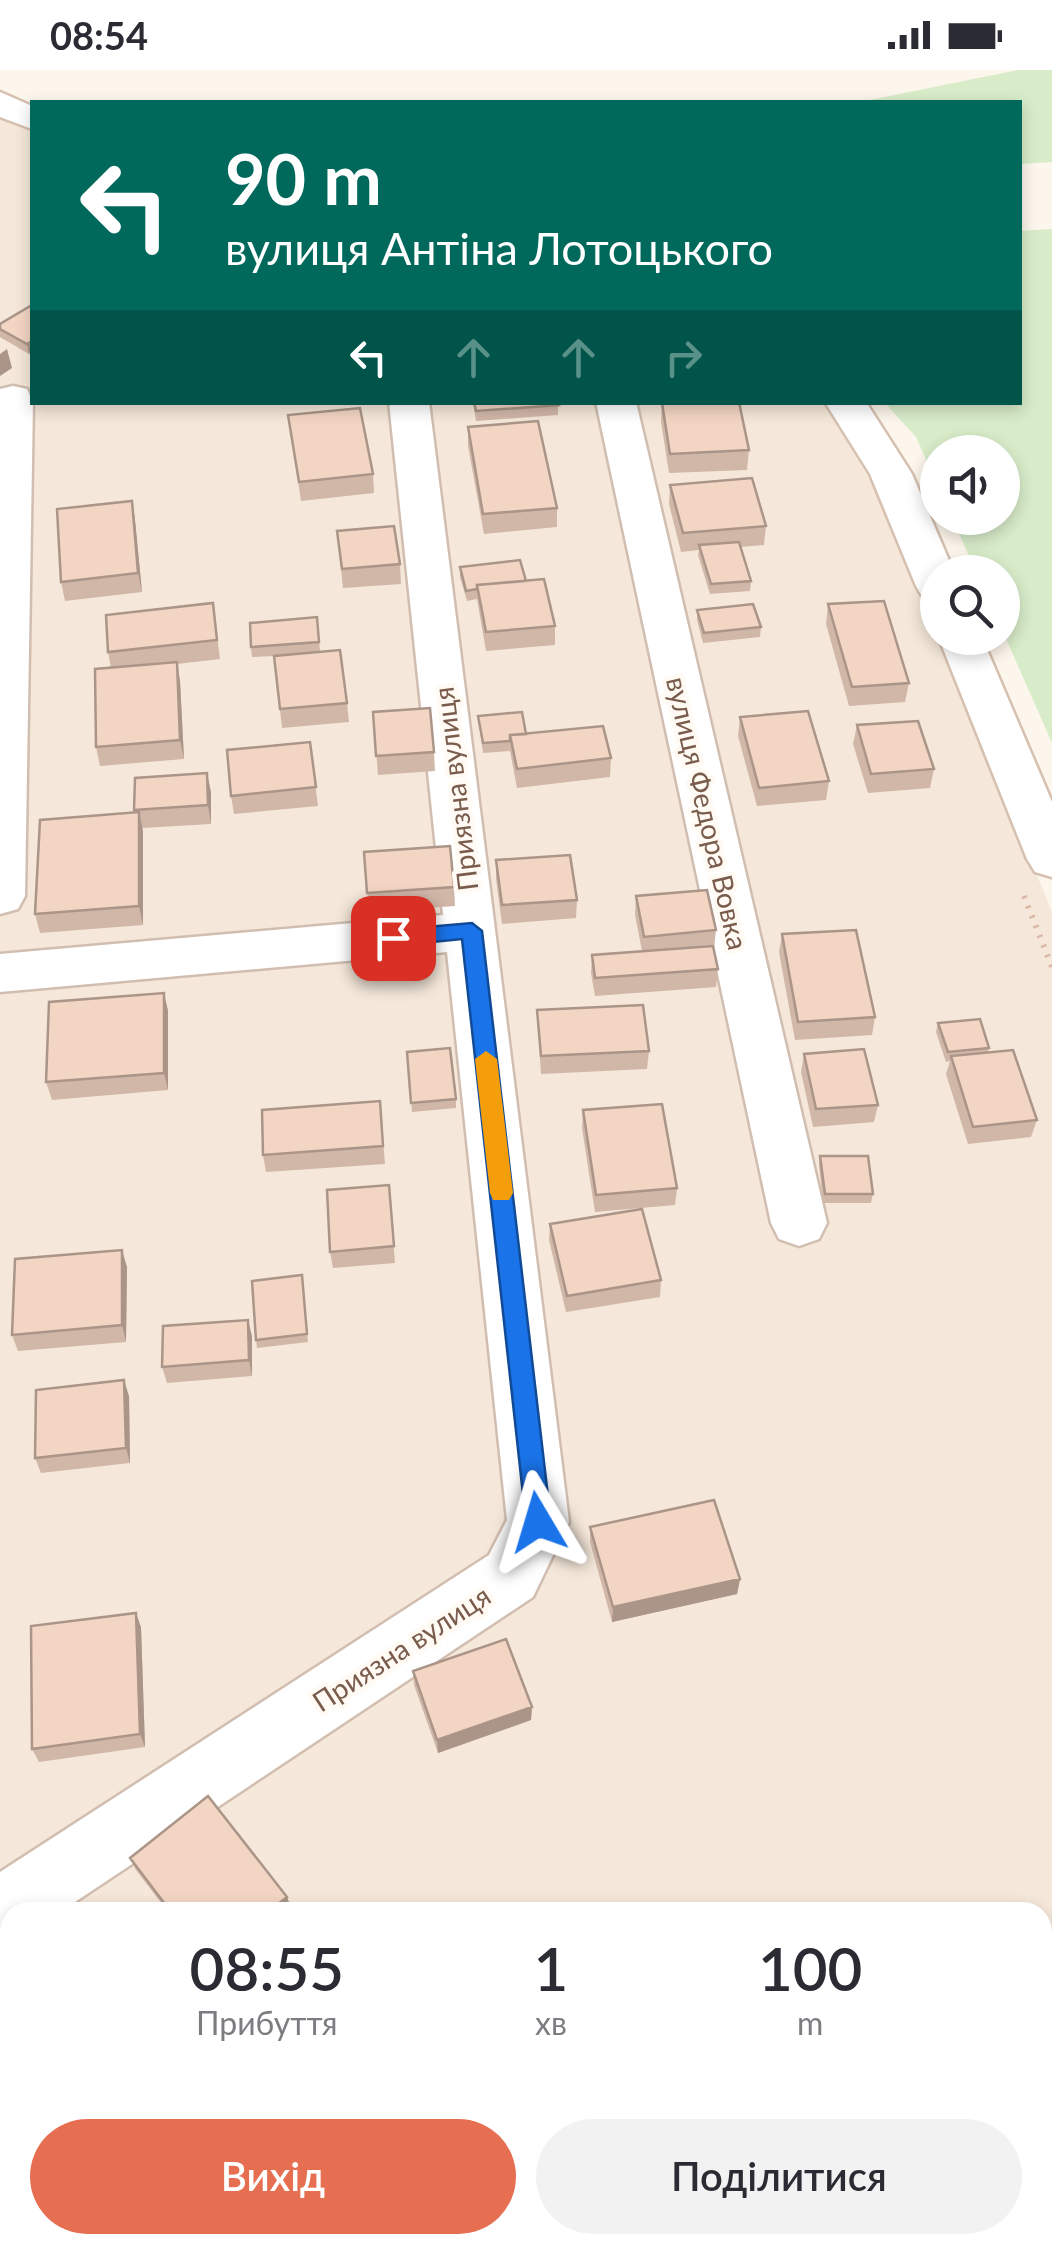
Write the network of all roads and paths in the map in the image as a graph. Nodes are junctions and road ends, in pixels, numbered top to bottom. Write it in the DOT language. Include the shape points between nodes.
graph roads {
  1 [pos="15,396"];
  2 [pos="409,405"];
  3 [pos="617,405"];
  4 [pos="847,405"];
  5 [pos="925,555"];
  6 [pos="966,655"];
  7 [pos="1052,859"];
  8 [pos="0,896"];
  9 [pos="472,931"];
  10 [pos="0,974"];
  11 [pos="799,1222"];
  12 [pos="15,1902"];
  1 -- 8 [label="street"];
  2 -- 9 [label="street, Приязна вулиця"];
  3 -- 11 [label="street, вулиця Федора Вовка"];
  4 -- 5 [label="street" via="891,474"];
  6 -- 7 [label="street"];
  9 -- 10 [label="street"];
  9 -- 12 [label="street, Приязна вулиця" via="538,1522 511,1576"];
}
